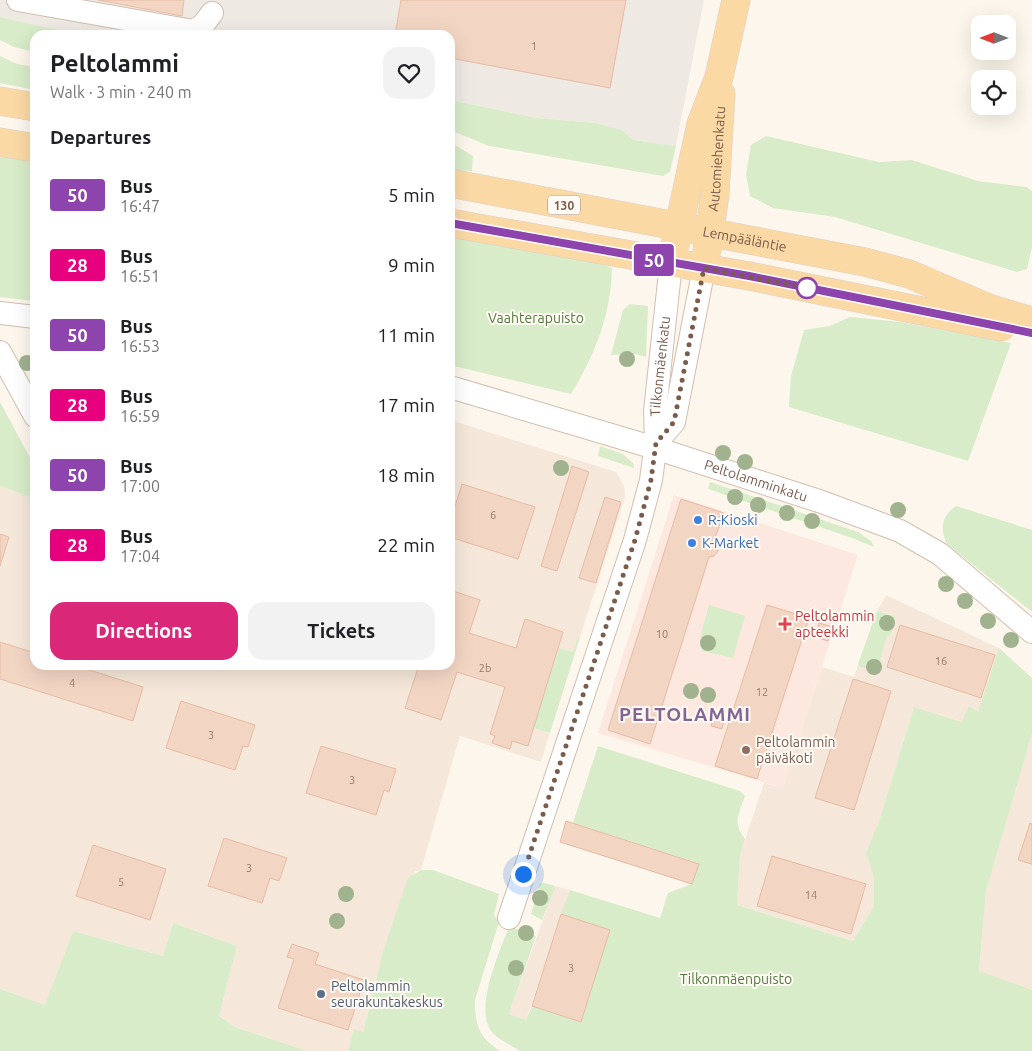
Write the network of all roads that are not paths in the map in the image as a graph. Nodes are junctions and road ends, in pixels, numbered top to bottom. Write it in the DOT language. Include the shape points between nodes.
graph roads {
  1 [pos="18,0"];
  2 [pos="736,0"];
  3 [pos="212,14"];
  4 [pos="187,30"];
  5 [pos="194,30"];
  6 [pos="719,78"];
  7 [pos="0,101"];
  8 [pos="30,106"];
  9 [pos="0,142"];
  10 [pos="30,147"];
  11 [pos="455,184"];
  12 [pos="455,224"];
  13 [pos="678,227"];
  14 [pos="710,233"];
  15 [pos="671,263"];
  16 [pos="704,268"];
  17 [pos="0,313"];
  18 [pos="30,316"];
  19 [pos="1032,321"];
  20 [pos="1032,333"];
  21 [pos="0,352"];
  22 [pos="455,388"];
  23 [pos="30,407"];
  24 [pos="655,445"];
  25 [pos="1032,632"];
  26 [pos="508,918"];
  1 -- 4 [label="street"];
  2 -- 6 [label="main road, Automiehenkatu"];
  3 -- 5 [label="street"];
  6 -- 13 [label="main road, Automiehenkatu" via="701,124"];
  6 -- 14 [label="main road, Automiehenkatu" via="721,91"];
  7 -- 8 [label="main road"];
  9 -- 10 [label="main road"];
  11 -- 13 [label="main road, Lempääläntie / 130"];
  12 -- 15 [label="main road"];
  13 -- 14 [label="main road, Lempääläntie / 130"];
  13 -- 15 [label="main road, Tilkonmäenkatu"];
  14 -- 16 [label="main road, Automiehenkatu"];
  14 -- 19 [label="main road, Lempääläntie / 130" via="818,252 908,274 991,309"];
  15 -- 16 [label="main road"];
  15 -- 24 [label="street, Tilkonmäenkatu" via="655,411"];
  16 -- 20 [label="main road"];
  16 -- 24 [label="street, Tilkonmäenkatu" via="674,422"];
  17 -- 18 [label="street"];
  21 -- 23 [label="street"];
  22 -- 24 [label="street, Peltolamminkatu"];
  24 -- 25 [label="street, Peltolamminkatu" via="900,531 940,554"];
  24 -- 26 [label="street, Tilkonmäenkatu" via="651,480 635,540"];
}
